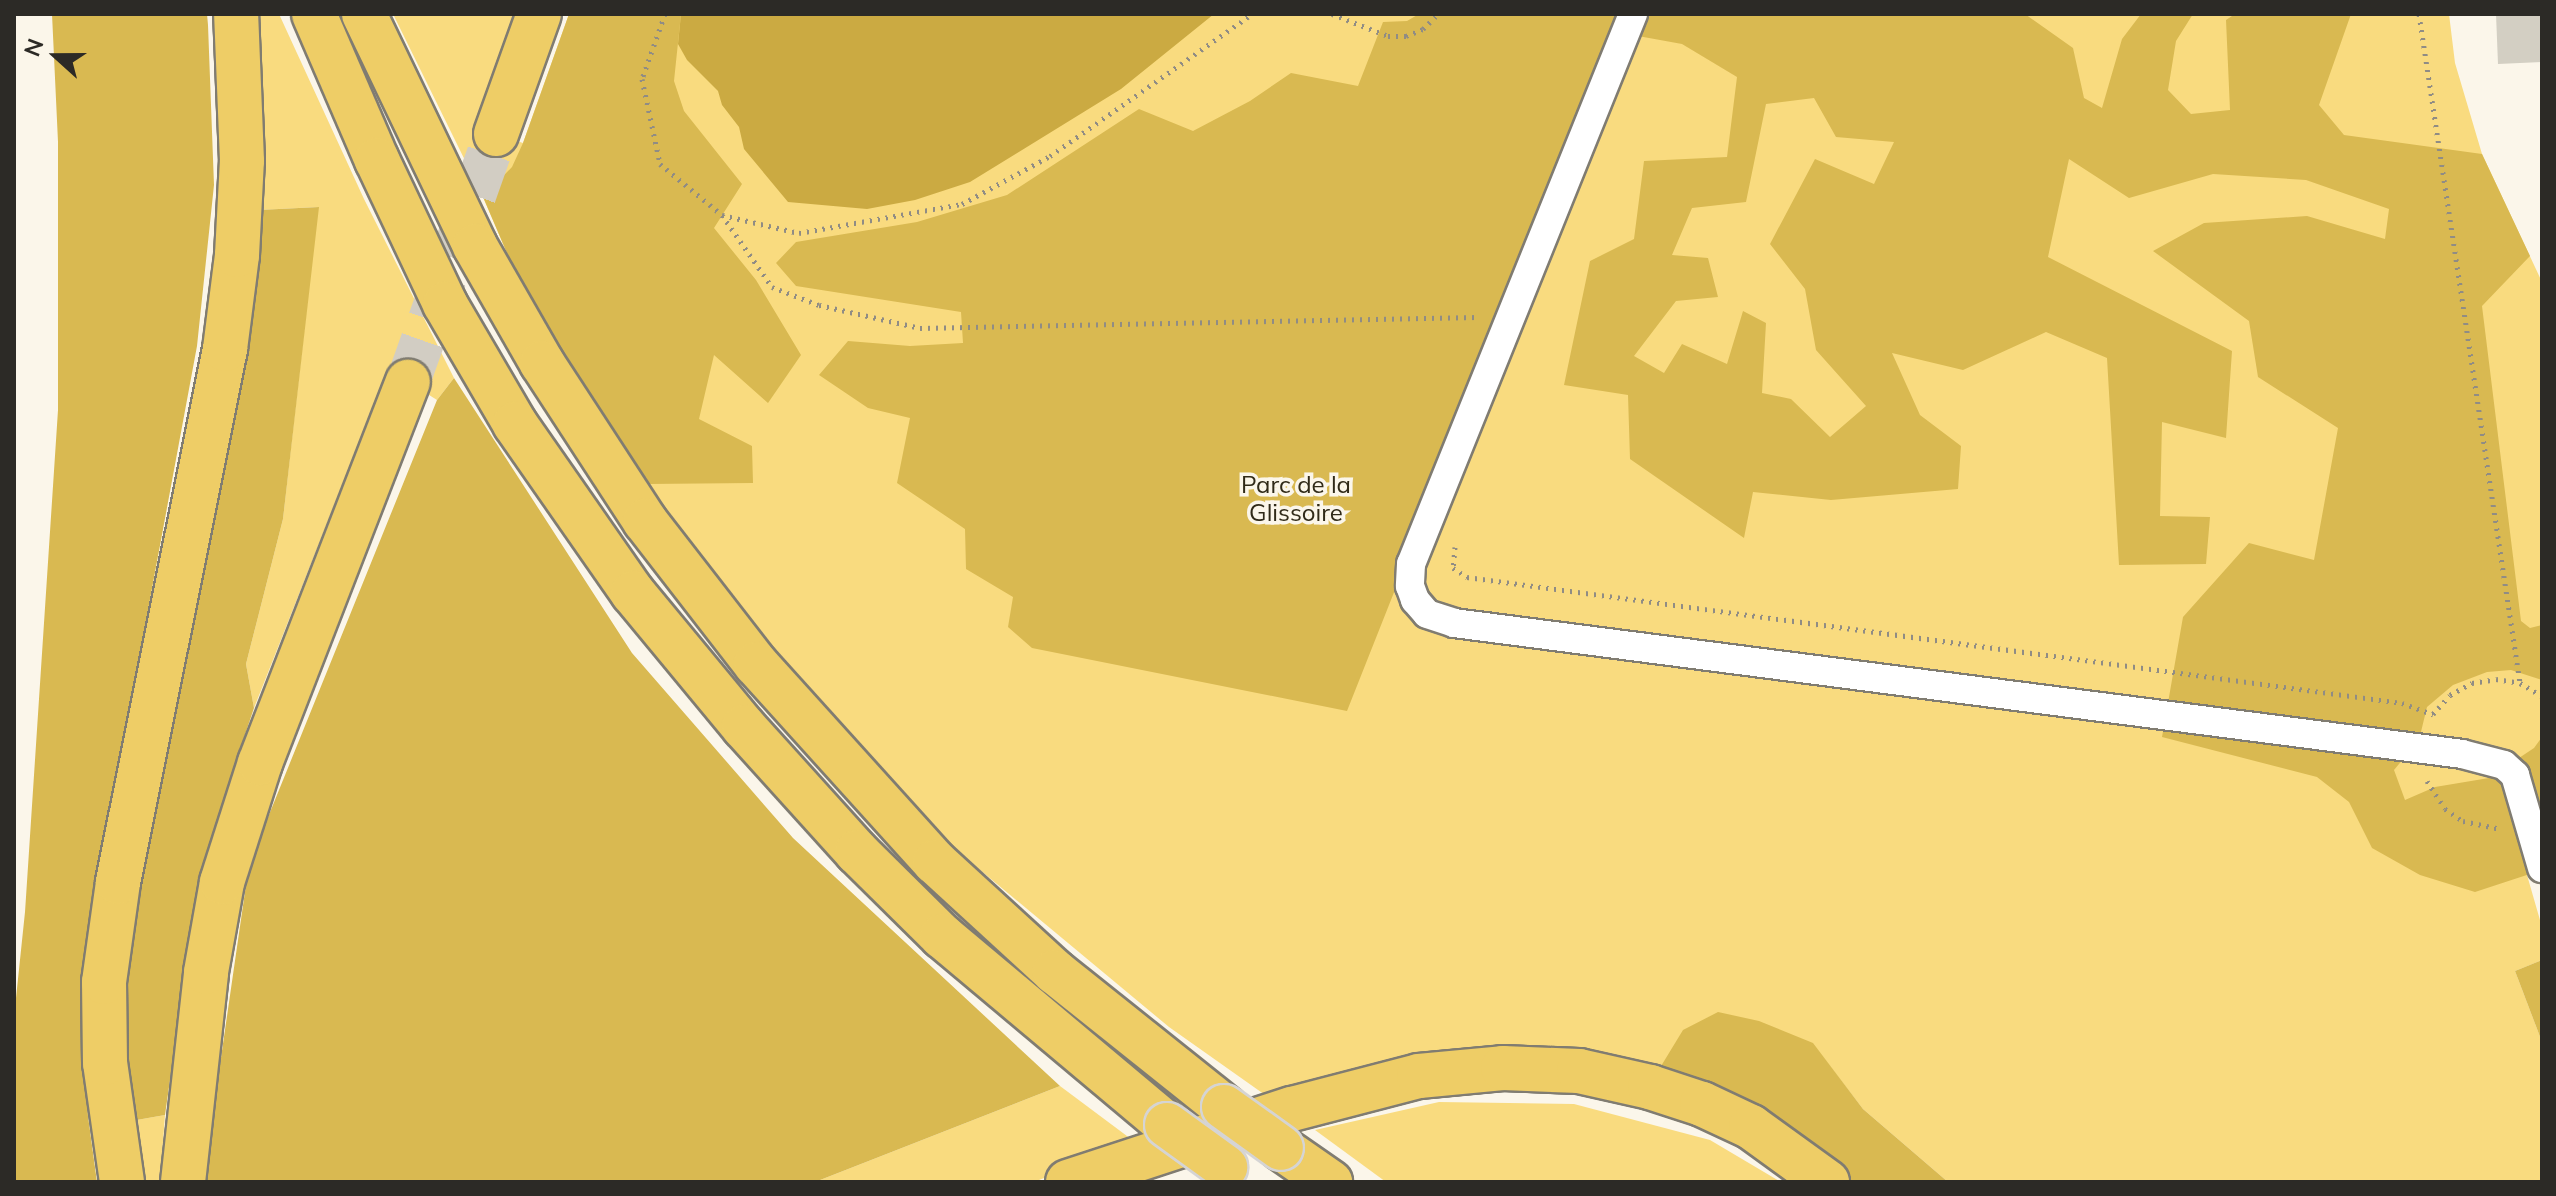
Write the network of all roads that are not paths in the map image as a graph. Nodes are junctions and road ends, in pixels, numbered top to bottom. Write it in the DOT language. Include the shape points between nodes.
graph roads {
  1 [pos="236,14"];
  2 [pos="314,14"];
  3 [pos="364,14"];
  4 [pos="539,14"];
  5 [pos="1633,14"];
  6 [pos="496,134"];
  7 [pos="408,382"];
  8 [pos="2542,868"];
  9 [pos="1237,1174"];
  10 [pos="122,1182"];
  11 [pos="183,1182"];
  12 [pos="1068,1182"];
  13 [pos="1330,1182"];
  14 [pos="1827,1182"];
  1 -- 10 [label="highway" via="242,161 225,349 118,882 104,982 105,1063"];
  2 -- 9 [label="highway, bridge" via="445,304 515,424 633,593 744,727 942,936 1167,1125"];
  3 -- 13 [label="highway, bridge" via="475,246 542,363 645,521 756,664 935,862 1055,972 1224,1107"];
  4 -- 6 [label="highway"];
  5 -- 8 [label="street" via="1411,564 1410,586 1427,614 1470,625 2422,748 2504,765 2515,775"];
  7 -- 11 [label="highway" via="260,763 222,882 206,972"];
  12 -- 14 [label="highway" via="1292,1109 1419,1076 1503,1068 1579,1071 1702,1104 1751,1127"];
}
